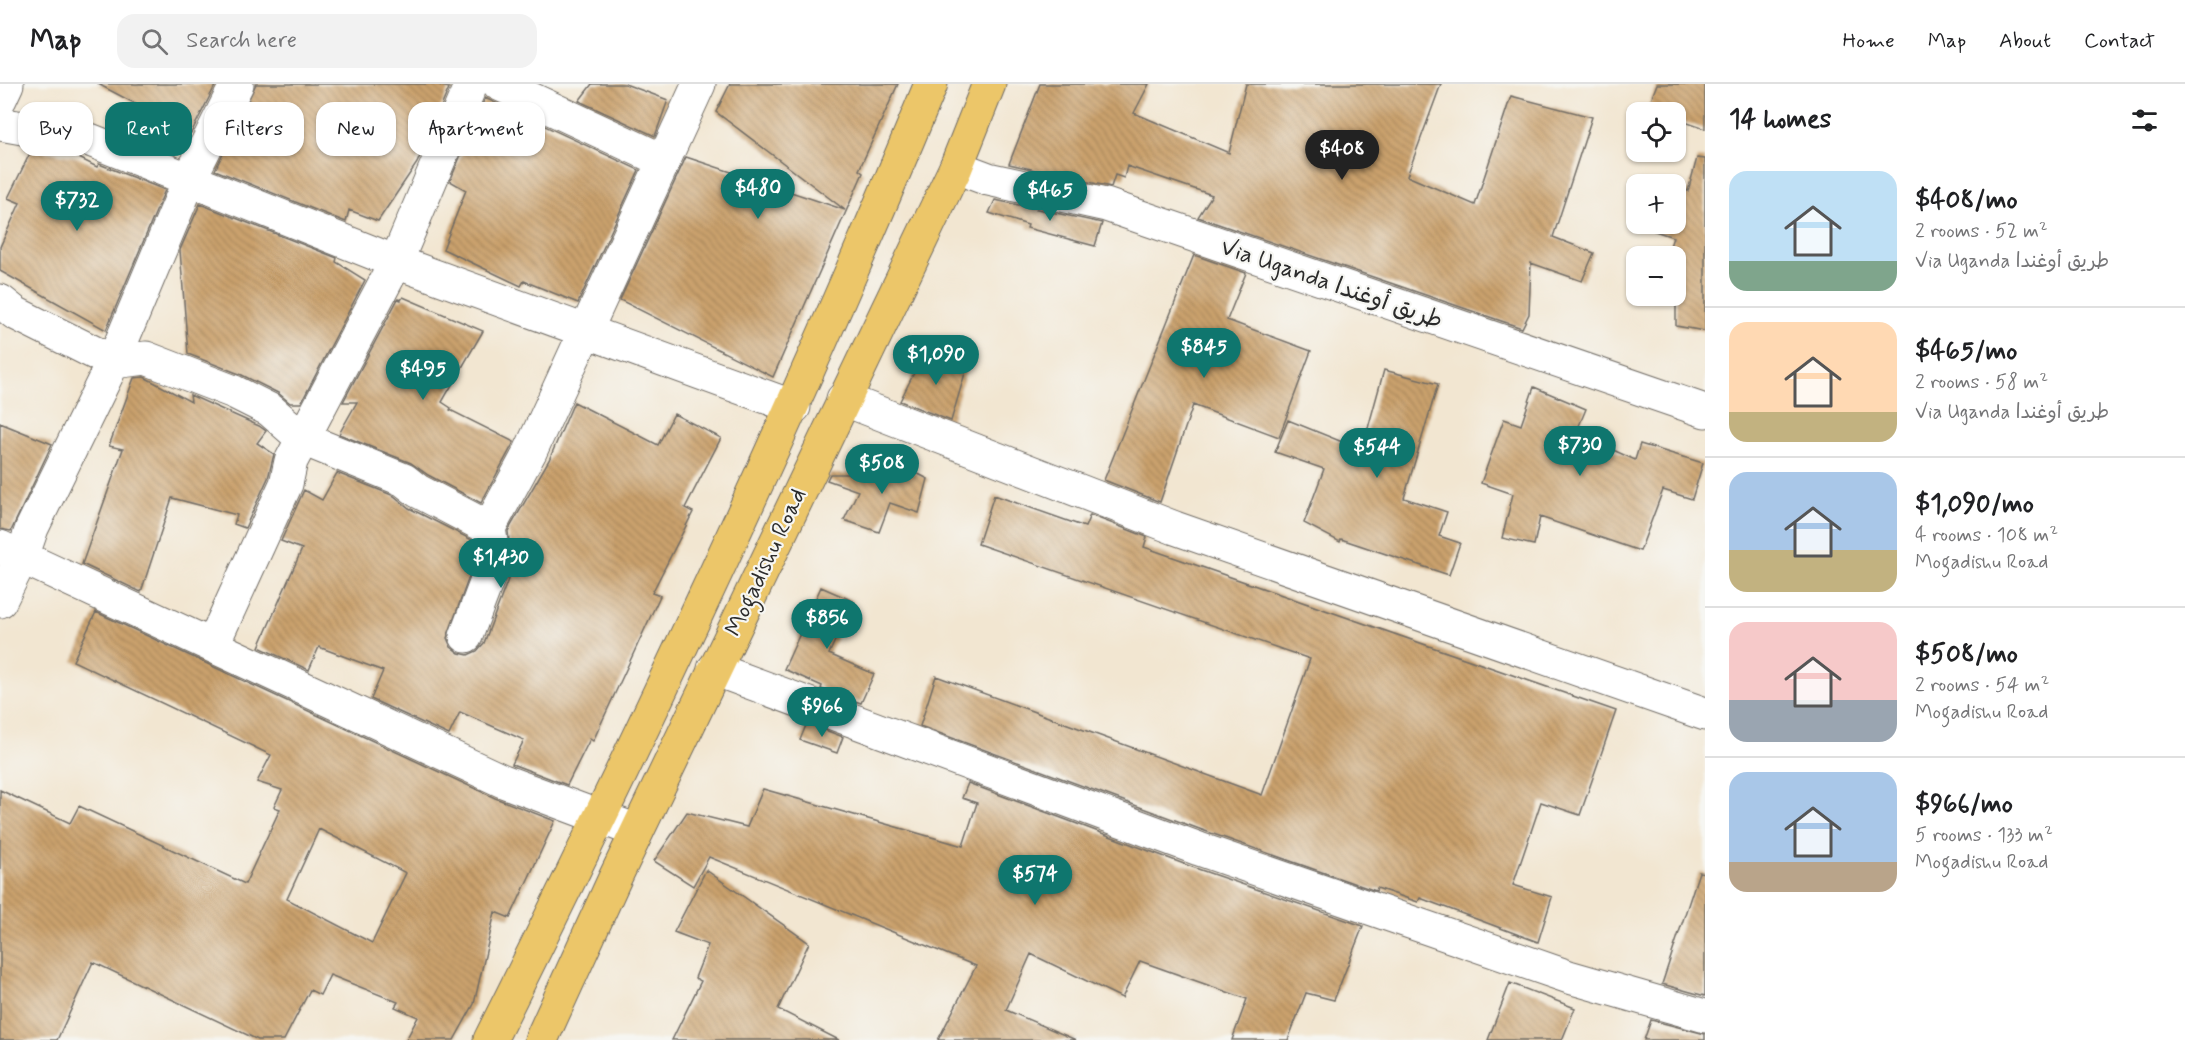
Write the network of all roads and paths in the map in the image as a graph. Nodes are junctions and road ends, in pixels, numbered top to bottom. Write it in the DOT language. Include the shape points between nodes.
graph roads {
  1 [pos="8,84"];
  2 [pos="237,84"];
  3 [pos="471,84"];
  4 [pos="499,84"];
  5 [pos="699,84"];
  6 [pos="931,84"];
  7 [pos="989,84"];
  8 [pos="0,99"];
  9 [pos="0,124"];
  10 [pos="664,161"];
  11 [pos="956,167"];
  12 [pos="190,178"];
  13 [pos="396,262"];
  14 [pos="0,301"];
  15 [pos="588,330"];
  16 [pos="113,362"];
  17 [pos="843,399"];
  18 [pos="794,407"];
  19 [pos="1705,411"];
  20 [pos="303,439"];
  21 [pos="489,528"];
  22 [pos="11,552"];
  23 [pos="0,601"];
  24 [pos="466,636"];
  25 [pos="213,644"];
  26 [pos="714,669"];
  27 [pos="1705,714"];
  28 [pos="602,816"];
  29 [pos="638,831"];
  30 [pos="1705,1016"];
  31 [pos="490,1040"];
  32 [pos="541,1040"];
  1 -- 8 [label="street"];
  2 -- 12 [label="street"];
  3 -- 13 [label="street"];
  4 -- 10 [label="street"];
  5 -- 10 [label="street"];
  6 -- 18 [label="highway, Mogadishu Road"];
  7 -- 11 [label="highway, Mogadishu Road"];
  9 -- 12 [label="street" via="90,140"];
  10 -- 15 [label="street"];
  11 -- 17 [label="highway, Mogadishu Road"];
  11 -- 19 [label="street, Via Uganda طريق أوغندا" via="988,179 1106,205"];
  12 -- 13 [label="street"];
  12 -- 16 [label="street"];
  13 -- 15 [label="street"];
  13 -- 20 [label="street"];
  14 -- 16 [label="street" via="15,313"];
  15 -- 18 [label="street"];
  15 -- 21 [label="street"];
  16 -- 20 [label="street" via="146,358 234,392 270,410"];
  16 -- 22 [label="street" via="32,528"];
  17 -- 26 [label="highway, Mogadishu Road"];
  17 -- 27 [label="street" via="1175,528"];
  18 -- 28 [label="highway, Mogadishu Road"];
  20 -- 21 [label="street" via="404,480"];
  20 -- 25 [label="street"];
  21 -- 24 [label="street" via="494,562"];
  22 -- 23 [label="street"];
  22 -- 25 [label="street"];
  25 -- 28 [label="street" via="503,781"];
  26 -- 29 [label="highway, Mogadishu Road"];
  26 -- 30 [label="street" via="1210,853 1569,977"];
  28 -- 29 [label="street"];
  28 -- 31 [label="highway, Mogadishu Road"];
  29 -- 32 [label="highway, Mogadishu Road"];
}
